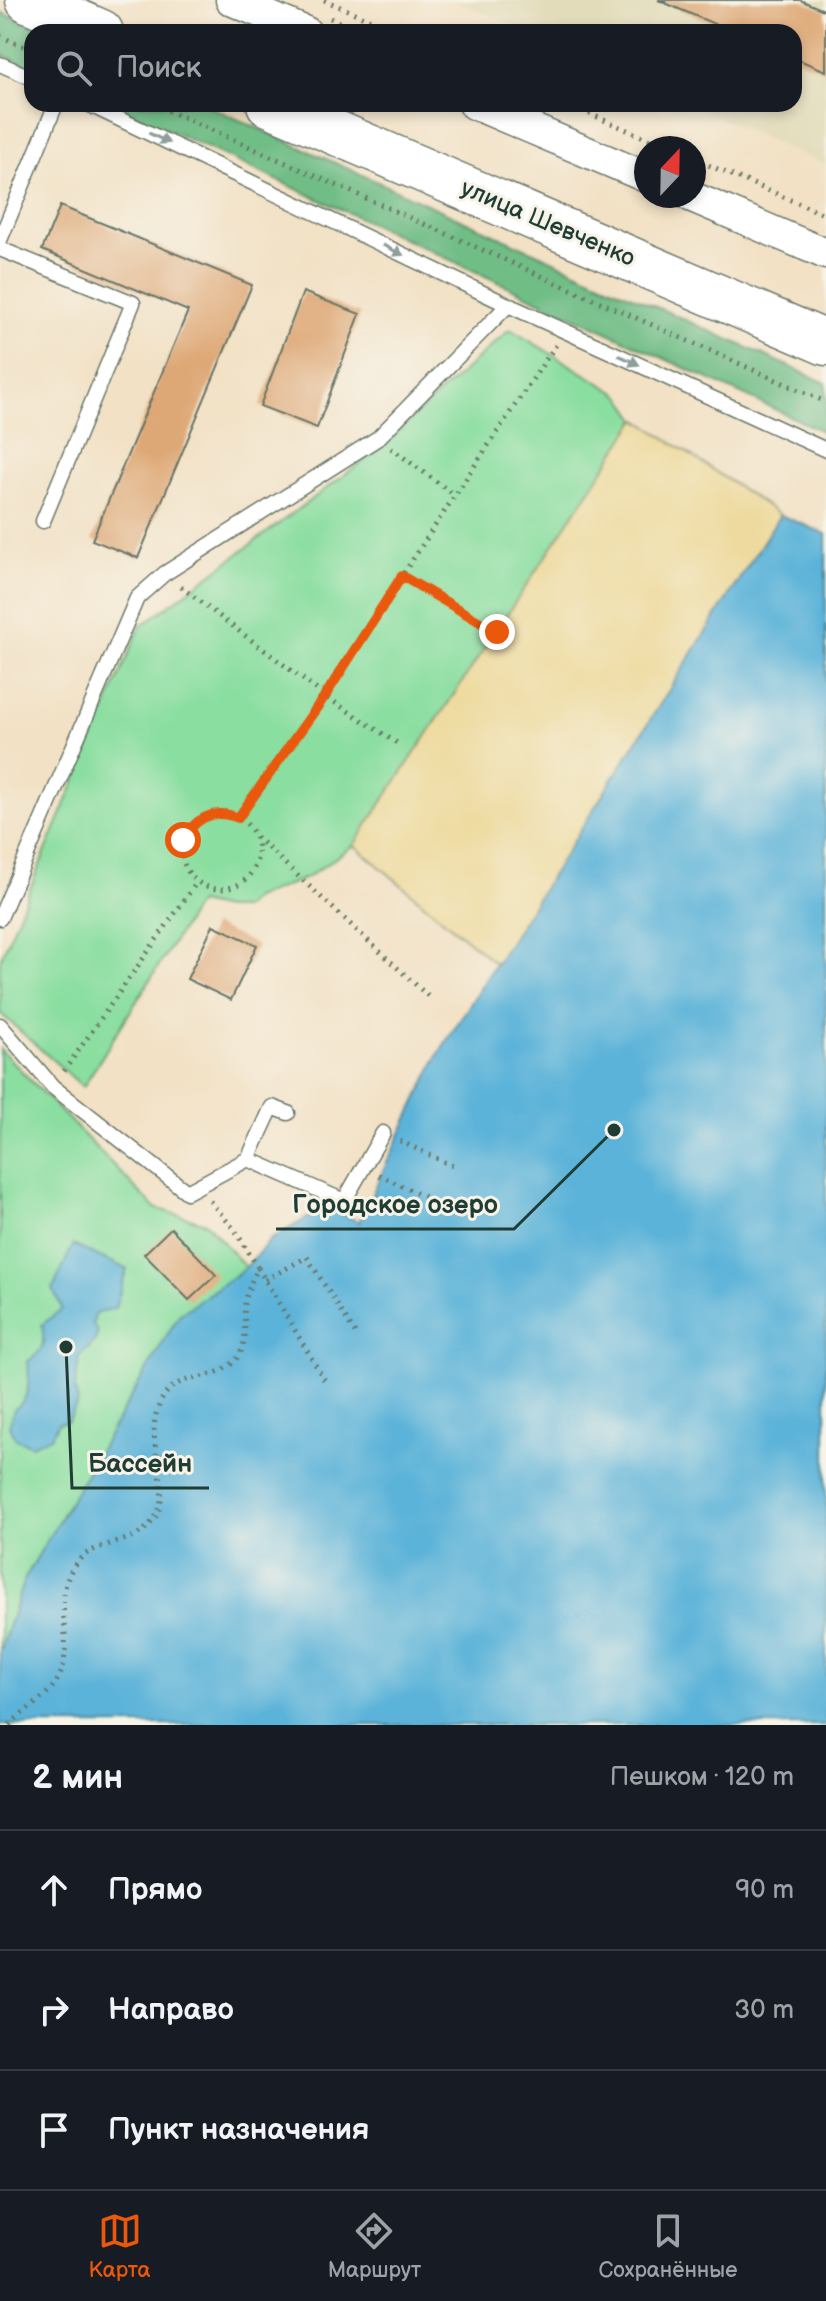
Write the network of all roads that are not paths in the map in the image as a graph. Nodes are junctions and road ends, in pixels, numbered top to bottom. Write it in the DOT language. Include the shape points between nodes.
graph roads {
  1 [pos="28,0"];
  2 [pos="231,0"];
  3 [pos="81,24"];
  4 [pos="287,24"];
  5 [pos="0,64"];
  6 [pos="24,74"];
  7 [pos="53,112"];
  8 [pos="105,112"];
  9 [pos="288,112"];
  10 [pos="493,112"];
  11 [pos="634,172"];
  12 [pos="706,203"];
  13 [pos="0,240"];
  14 [pos="0,249"];
  15 [pos="826,254"];
  16 [pos="508,305"];
  17 [pos="826,343"];
  18 [pos="826,450"];
  19 [pos="43,521"];
  20 [pos="0,918"];
  21 [pos="0,1025"];
  22 [pos="288,1113"];
  23 [pos="383,1133"];
  24 [pos="248,1159"];
  1 -- 3 [label="main road"];
  2 -- 4 [label="street"];
  5 -- 6 [label="lane"];
  7 -- 13 [label="lane"];
  8 -- 16 [label="lane, one-way"];
  9 -- 17 [label="main road, улица Шевченко"];
  10 -- 11 [label="street"];
  12 -- 15 [label="street"];
  14 -- 19 [label="lane" via="133,303"];
  16 -- 18 [label="lane, one-way"];
  16 -- 20 [label="lane" via="378,438 164,574 137,598"];
  21 -- 24 [label="lane" via="53,1087 187,1192"];
  22 -- 24 [label="lane" via="272,1107"];
  23 -- 24 [label="lane" via="344,1201"];
}
